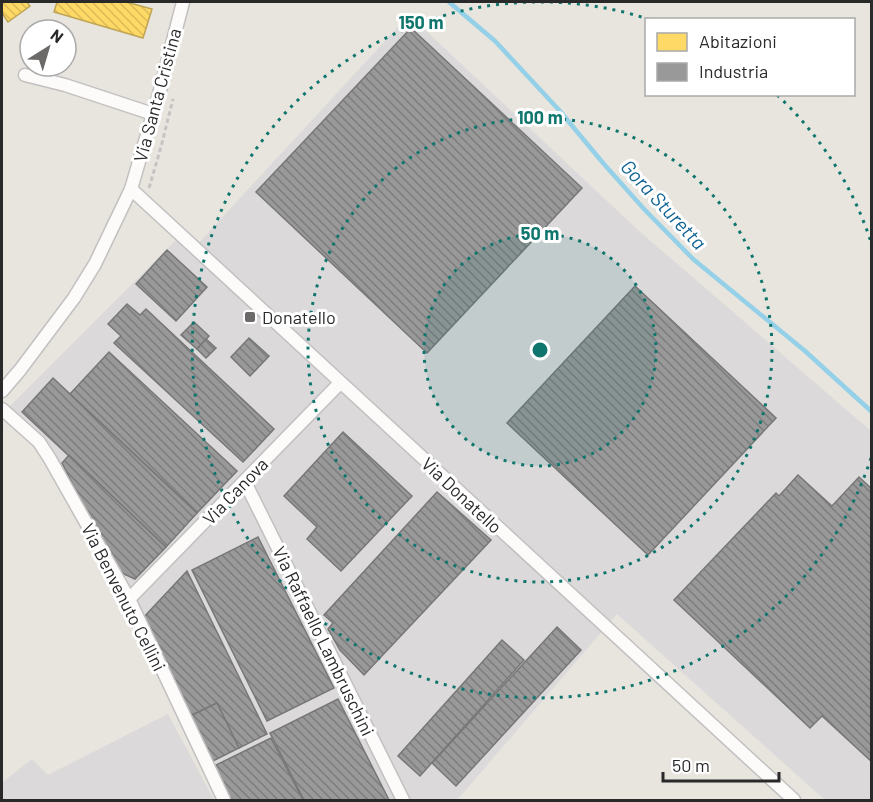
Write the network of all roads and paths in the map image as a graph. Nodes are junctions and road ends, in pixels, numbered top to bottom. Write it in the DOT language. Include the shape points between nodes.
graph roads {
  1 [pos="183,2"];
  2 [pos="37,78"];
  3 [pos="153,114"];
  4 [pos="131,189"];
  5 [pos="340,383"];
  6 [pos="2,391"];
  7 [pos="2,409"];
  8 [pos="245,482"];
  9 [pos="129,599"];
  10 [pos="224,801"];
  11 [pos="404,801"];
  12 [pos="794,801"];
  1 -- 3 [label="street, Via Santa Cristina"];
  2 -- 3 [label="street"];
  3 -- 4 [label="street, Via Santa Cristina"];
  4 -- 5 [label="street, Via Donatello"];
  4 -- 6 [label="street, Via Santa Cristina" via="74,298"];
  5 -- 8 [label="street, Via Canova"];
  5 -- 12 [label="street, Via Donatello"];
  7 -- 9 [label="street, Via Benvenuto Cellini" via="39,442"];
  8 -- 9 [label="street, Via Canova"];
  8 -- 11 [label="street, Via Raffaello Lambruschini"];
  9 -- 10 [label="street, Via Benvenuto Cellini"];
}
